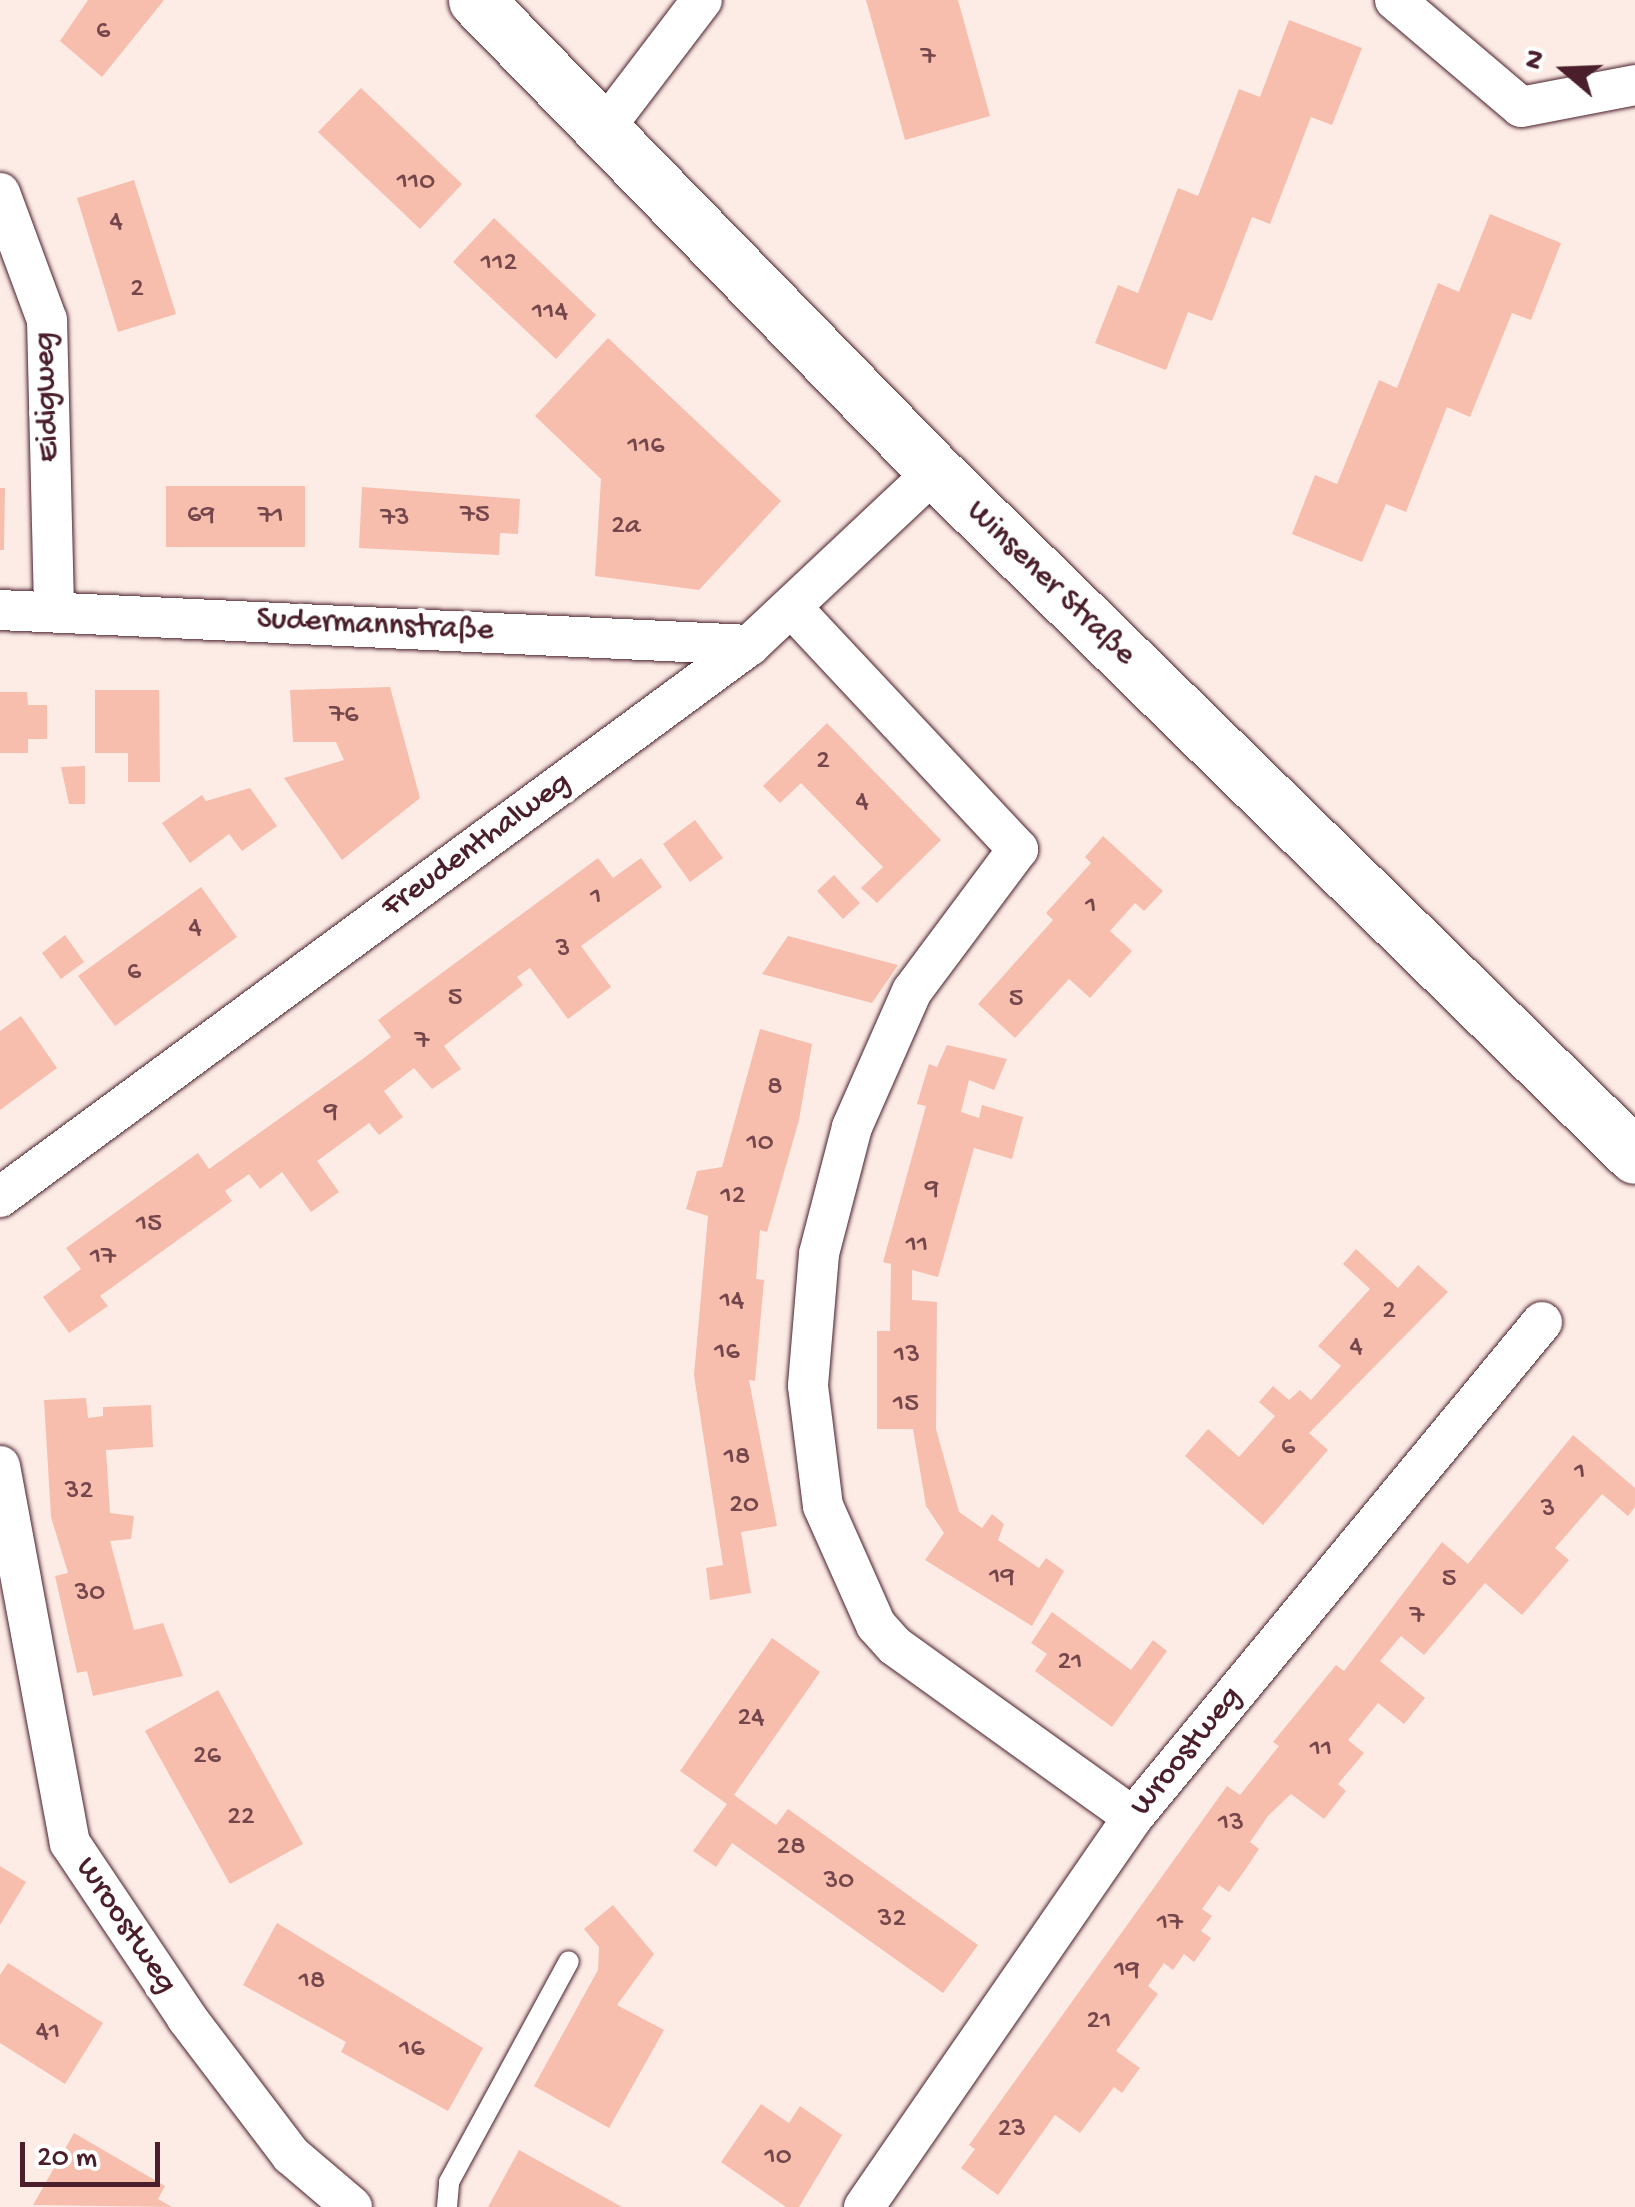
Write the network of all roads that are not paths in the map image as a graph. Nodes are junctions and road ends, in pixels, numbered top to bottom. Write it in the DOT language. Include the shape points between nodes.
graph roads {
  1 [pos="476,0"];
  2 [pos="702,0"];
  3 [pos="1395,0"];
  4 [pos="1635,85"];
  5 [pos="606,126"];
  6 [pos="0,193"];
  7 [pos="935,472"];
  8 [pos="0,610"];
  9 [pos="54,610"];
  10 [pos="794,610"];
  11 [pos="750,644"];
  12 [pos="1635,1156"];
  13 [pos="0,1197"];
  14 [pos="1542,1322"];
  15 [pos="0,1466"];
  16 [pos="1133,1817"];
  17 [pos="568,1961"];
  18 [pos="352,2207"];
  19 [pos="447,2207"];
  20 [pos="864,2207"];
  1 -- 5 [label="main road, Winsener Straße"];
  2 -- 5 [label="street"];
  3 -- 4 [label="street" via="1521,107"];
  5 -- 7 [label="main road, Winsener Straße"];
  6 -- 9 [label="street, Eidigweg" via="46,320"];
  7 -- 10 [label="street, Freudenthalweg"];
  7 -- 12 [label="main road, Winsener Straße"];
  8 -- 9 [label="street, Sudermannstraße"];
  9 -- 11 [label="street, Sudermannstraße"];
  10 -- 11 [label="street, Freudenthalweg"];
  10 -- 16 [label="street" via="1018,849 912,991 852,1127 819,1254 808,1386 822,1506 876,1625 895,1646"];
  11 -- 13 [label="street, Freudenthalweg"];
  14 -- 16 [label="street, Wroostweg"];
  15 -- 18 [label="street, Wroostweg" via="70,1842 280,2140"];
  16 -- 20 [label="street, Wroostweg"];
  17 -- 19 [label="lane" via="449,2182"];
}
